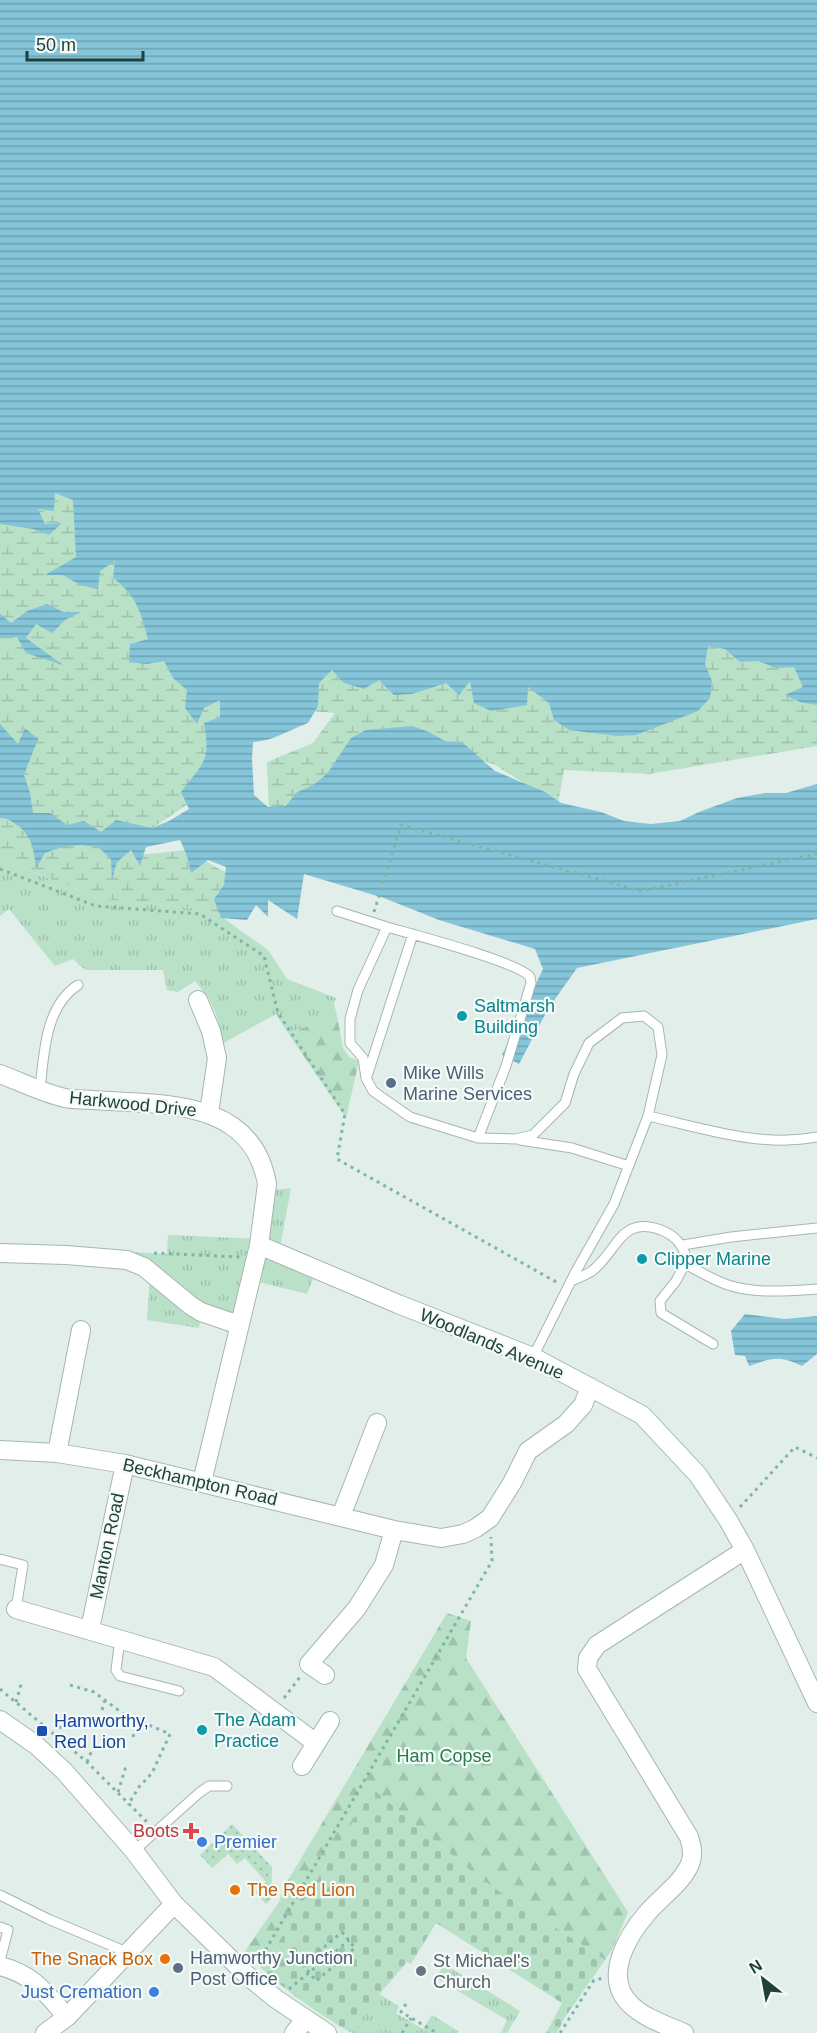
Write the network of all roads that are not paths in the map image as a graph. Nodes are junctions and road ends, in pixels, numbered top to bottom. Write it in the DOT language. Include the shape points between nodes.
graph roads {
  1 [pos="337,911"];
  2 [pos="387,927"];
  3 [pos="413,934"];
  4 [pos="78,985"];
  5 [pos="198,1000"];
  6 [pos="0,1074"];
  7 [pos="366,1078"];
  8 [pos="40,1089"];
  9 [pos="209,1113"];
  10 [pos="648,1116"];
  11 [pos="817,1137"];
  12 [pos="478,1138"];
  13 [pos="515,1140"];
  14 [pos="629,1166"];
  15 [pos="817,1228"];
  16 [pos="683,1245"];
  17 [pos="257,1251"];
  18 [pos="0,1253"];
  19 [pos="685,1264"];
  20 [pos="569,1285"];
  21 [pos="817,1289"];
  22 [pos="239,1324"];
  23 [pos="81,1330"];
  24 [pos="713,1344"];
  25 [pos="533,1357"];
  26 [pos="590,1387"];
  27 [pos="377,1423"];
  28 [pos="0,1450"];
  29 [pos="57,1453"];
  30 [pos="125,1464"];
  31 [pos="202,1482"];
  32 [pos="342,1516"];
  33 [pos="394,1530"];
  34 [pos="745,1550"];
  35 [pos="0,1559"];
  36 [pos="16,1609"];
  37 [pos="90,1629"];
  38 [pos="120,1639"];
  39 [pos="325,1675"];
  40 [pos="179,1691"];
  41 [pos="817,1702"];
  42 [pos="0,1720"];
  43 [pos="330,1721"];
  44 [pos="316,1743"];
  45 [pos="302,1766"];
  46 [pos="227,1786"];
  47 [pos="134,1851"];
  48 [pos="0,1895"];
  49 [pos="174,1904"];
  50 [pos="0,1927"];
  51 [pos="129,1953"];
  52 [pos="0,1961"];
  53 [pos="0,1966"];
  54 [pos="67,2018"];
  55 [pos="300,2026"];
  56 [pos="45,2033"];
  57 [pos="327,2033"];
  58 [pos="684,2033"];
  1 -- 2 [label="lane"];
  2 -- 3 [label="lane"];
  2 -- 7 [label="lane" via="358,990 350,1019 351,1043 363,1058"];
  3 -- 7 [label="lane"];
  3 -- 12 [label="lane" via="522,970 530,977 506,1066"];
  4 -- 8 [label="lane" via="70,991 47,1029"];
  5 -- 9 [label="street" via="217,1058"];
  6 -- 8 [label="street, Harkwood Drive"];
  7 -- 12 [label="lane" via="373,1091 410,1117"];
  8 -- 9 [label="street, Harkwood Drive" via="65,1098 185,1107"];
  9 -- 17 [label="street, Harkwood Drive" via="238,1128 265,1173 267,1184"];
  10 -- 11 [label="lane" via="770,1141"];
  10 -- 13 [label="lane" via="662,1055 657,1027 644,1016 622,1018 589,1043 566,1103 533,1135"];
  10 -- 14 [label="lane"];
  12 -- 13 [label="lane"];
  13 -- 14 [label="lane" via="572,1148"];
  14 -- 20 [label="lane" via="614,1204"];
  15 -- 16 [label="lane"];
  16 -- 19 [label="lane"];
  16 -- 20 [label="lane" via="669,1233 650,1226 633,1228 621,1236 592,1271"];
  17 -- 22 [label="street, Harkwood Drive"];
  17 -- 25 [label="street, Woodlands Avenue"];
  18 -- 22 [label="street" via="127,1260 144,1267 201,1312"];
  19 -- 21 [label="lane" via="738,1287 767,1292"];
  19 -- 24 [label="lane" via="660,1301 662,1313"];
  20 -- 25 [label="lane"];
  22 -- 31 [label="street, Harkwood Drive"];
  23 -- 29 [label="street"];
  25 -- 26 [label="street, Woodlands Avenue"];
  26 -- 33 [label="street, Beckhampton Road" via="572,1418 528,1451 490,1518 463,1534 441,1538"];
  26 -- 34 [label="street, Woodlands Avenue" via="642,1414 698,1475"];
  27 -- 32 [label="street"];
  28 -- 29 [label="street, Beckhampton Road"];
  29 -- 30 [label="street, Beckhampton Road"];
  30 -- 31 [label="street, Beckhampton Road"];
  30 -- 37 [label="street, Manton Road"];
  31 -- 32 [label="street, Beckhampton Road"];
  32 -- 33 [label="street, Beckhampton Road"];
  33 -- 39 [label="street" via="384,1565 357,1608 309,1664"];
  34 -- 41 [label="street, Woodlands Avenue"];
  34 -- 58 [label="street" via="597,1645 588,1658 587,1669 692,1846 690,1866 646,1914 624,1947 617,1975 621,1991 632,2006"];
  35 -- 36 [label="lane" via="23,1565"];
  36 -- 37 [label="street"];
  37 -- 38 [label="street"];
  38 -- 40 [label="lane" via="116,1670 120,1676"];
  38 -- 44 [label="street" via="214,1666"];
  42 -- 47 [label="street" via="64,1771"];
  43 -- 44 [label="street"];
  44 -- 45 [label="street"];
  46 -- 47 [label="lane" via="209,1786"];
  47 -- 49 [label="street"];
  48 -- 51 [label="lane"];
  49 -- 51 [label="street"];
  49 -- 55 [label="street"];
  50 -- 52 [label="lane" via="8,1930"];
  51 -- 54 [label="street"];
  53 -- 54 [label="street" via="38,1983"];
  54 -- 56 [label="street"];
  55 -- 57 [label="street"];
}
